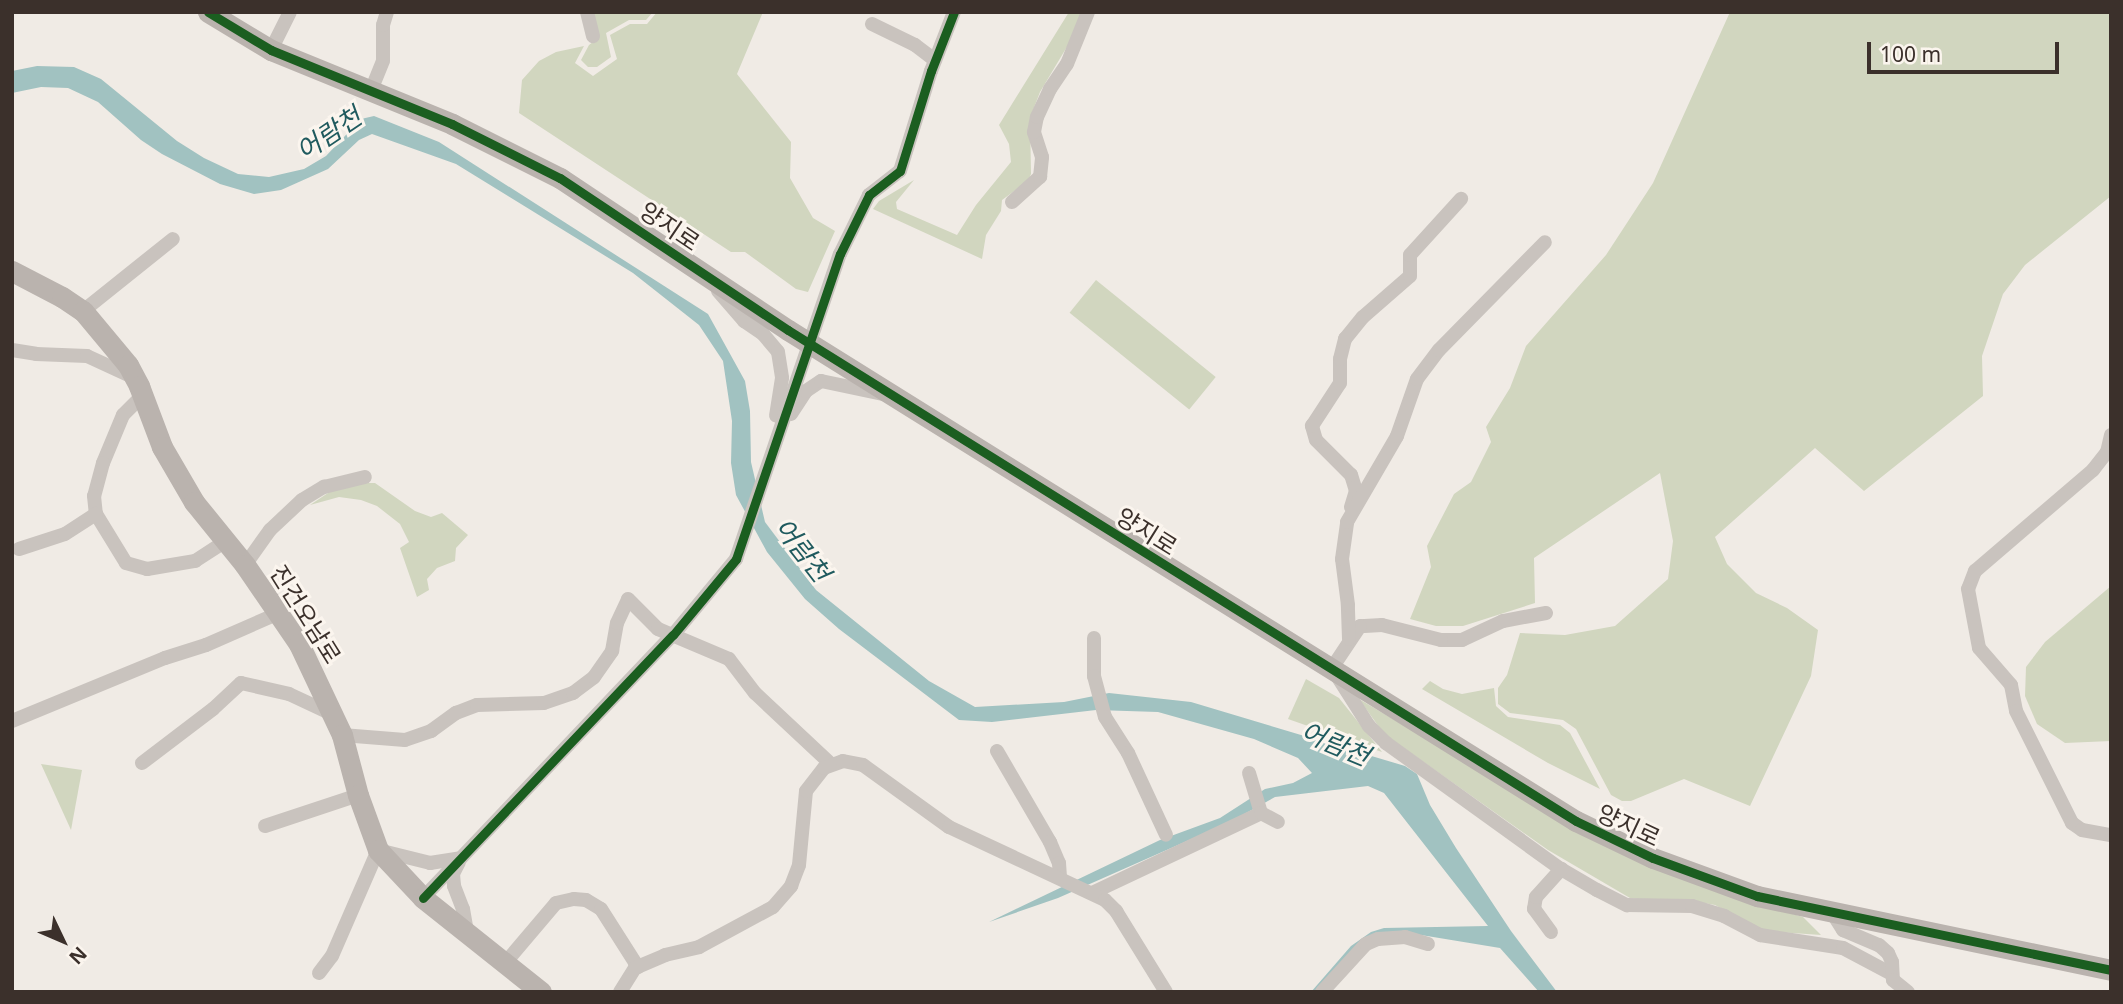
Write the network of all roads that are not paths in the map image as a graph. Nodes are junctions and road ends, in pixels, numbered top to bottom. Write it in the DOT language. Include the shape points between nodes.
graph roads {
  1 [pos="208,12"];
  2 [pos="290,12"];
  3 [pos="387,12"];
  4 [pos="587,12"];
  5 [pos="954,12"];
  6 [pos="1088,12"];
  7 [pos="872,24"];
  8 [pos="593,36"];
  9 [pos="271,50"];
  10 [pos="935,60"];
  11 [pos="369,93"];
  12 [pos="1461,199"];
  13 [pos="1012,202"];
  14 [pos="173,239"];
  15 [pos="1545,242"];
  16 [pos="12,271"];
  17 [pos="702,272"];
  18 [pos="83,311"];
  19 [pos="808,341"];
  20 [pos="12,350"];
  21 [pos="139,386"];
  22 [pos="898,398"];
  23 [pos="2111,435"];
  24 [pos="771,452"];
  25 [pos="365,477"];
  26 [pos="96,514"];
  27 [pos="1347,522"];
  28 [pos="226,541"];
  29 [pos="19,549"];
  30 [pos="244,565"];
  31 [pos="279,613"];
  32 [pos="1546,613"];
  33 [pos="673,635"];
  34 [pos="1094,638"];
  35 [pos="1349,639"];
  36 [pos="1332,668"];
  37 [pos="332,714"];
  38 [pos="12,721"];
  39 [pos="342,735"];
  40 [pos="997,751"];
  41 [pos="142,763"];
  42 [pos="831,764"];
  43 [pos="1249,773"];
  44 [pos="358,795"];
  45 [pos="1261,813"];
  46 [pos="1278,822"];
  47 [pos="265,827"];
  48 [pos="1166,835"];
  49 [pos="2111,835"];
  50 [pos="378,850"];
  51 [pos="461,858"];
  52 [pos="1561,869"];
  53 [pos="1063,880"];
  54 [pos="1092,893"];
  55 [pos="422,898"];
  56 [pos="1832,914"];
  57 [pos="467,931"];
  58 [pos="1551,932"];
  59 [pos="1428,944"];
  60 [pos="506,962"];
  61 [pos="638,967"];
  62 [pos="2111,970"];
  63 [pos="319,973"];
  64 [pos="1892,974"];
  65 [pos="1907,991"];
  66 [pos="541,992"];
  67 [pos="620,992"];
  68 [pos="1166,992"];
  69 [pos="1322,992"];
  1 -- 9 [label="street, 양지로"];
  2 -- 9 [label="street"];
  3 -- 11 [label="street" via="383,60"];
  4 -- 8 [label="street"];
  5 -- 10 [label="street"];
  6 -- 13 [label="street" via="1067,64 1037,117 1034,132 1042,157 1040,177"];
  7 -- 10 [label="street"];
  9 -- 11 [label="street, 양지로"];
  10 -- 19 [label="street" via="900,171 862,206"];
  11 -- 17 [label="street, 양지로" via="452,124 549,172"];
  12 -- 27 [label="street" via="1410,255 1410,276 1345,339 1340,383 1312,426 1316,440 1351,475 1356,491"];
  14 -- 18 [label="street"];
  15 -- 27 [label="street" via="1447,341 1417,379 1397,436"];
  16 -- 18 [label="street, 진건오남로"];
  17 -- 19 [label="street, 양지로"];
  17 -- 24 [label="street" via="778,352 782,378"];
  18 -- 21 [label="street, 진건오남로" via="115,346"];
  19 -- 22 [label="street, 양지로"];
  19 -- 24 [label="street"];
  20 -- 21 [label="street" via="88,356"];
  21 -- 26 [label="street" via="103,463 94,496"];
  21 -- 28 [label="street, 진건오남로" via="168,458 194,502"];
  22 -- 24 [label="street" via="827,381 814,383 799,399"];
  22 -- 36 [label="street, 양지로"];
  23 -- 49 [label="street" via="2107,452 2093,470 1975,571 1968,589 1979,648 2011,685 2015,711 2072,823 2082,830"];
  24 -- 33 [label="street" via="736,559"];
  25 -- 30 [label="street" via="324,486 302,500 270,530"];
  26 -- 28 [label="street" via="126,563 147,569 195,561"];
  26 -- 29 [label="street" via="65,534"];
  27 -- 35 [label="street" via="1342,559"];
  28 -- 30 [label="street, 진건오남로"];
  30 -- 31 [label="street, 진건오남로"];
  31 -- 37 [label="street, 진건오남로"];
  31 -- 38 [label="street"];
  32 -- 35 [label="street" via="1503,621 1462,640 1441,640 1382,625 1360,626"];
  33 -- 39 [label="street" via="658,629 628,599 612,651 594,677 573,693 544,703 477,705 456,713 431,732 405,740"];
  33 -- 42 [label="street" via="729,659 755,693"];
  33 -- 51 [label="street"];
  34 -- 48 [label="street" via="1097,686 1105,717 1128,753"];
  35 -- 36 [label="street"];
  36 -- 52 [label="street" via="1385,743"];
  36 -- 56 [label="street, 양지로" via="1576,821 1711,880"];
  37 -- 39 [label="street, 진건오남로"];
  37 -- 41 [label="street" via="289,694 241,683"];
  39 -- 44 [label="street, 진건오남로"];
  40 -- 53 [label="street" via="1050,842"];
  42 -- 53 [label="street" via="863,765 949,827"];
  42 -- 61 [label="street" via="806,791 799,865 791,886 773,906 699,947"];
  43 -- 45 [label="street"];
  44 -- 47 [label="street"];
  44 -- 50 [label="street, 진건오남로"];
  45 -- 46 [label="street"];
  45 -- 54 [label="street"];
  50 -- 51 [label="street" via="430,863"];
  50 -- 55 [label="street, 진건오남로"];
  50 -- 63 [label="street" via="332,956"];
  51 -- 55 [label="street"];
  51 -- 57 [label="street" via="453,874"];
  52 -- 58 [label="street" via="1536,897 1534,909"];
  52 -- 64 [label="street" via="1627,905 1692,906 1768,937 1843,948"];
  53 -- 54 [label="street"];
  54 -- 68 [label="street" via="1116,911"];
  55 -- 57 [label="street, 진건오남로"];
  56 -- 62 [label="street, 양지로"];
  56 -- 64 [label="street" via="1843,930 1888,953"];
  57 -- 60 [label="street, 진건오남로"];
  59 -- 69 [label="street" via="1405,937 1378,939 1356,952"];
  60 -- 61 [label="street" via="556,903 586,900 601,909"];
  60 -- 66 [label="street, 진건오남로"];
  61 -- 67 [label="street"];
  64 -- 65 [label="street" via="1893,981"];
}
